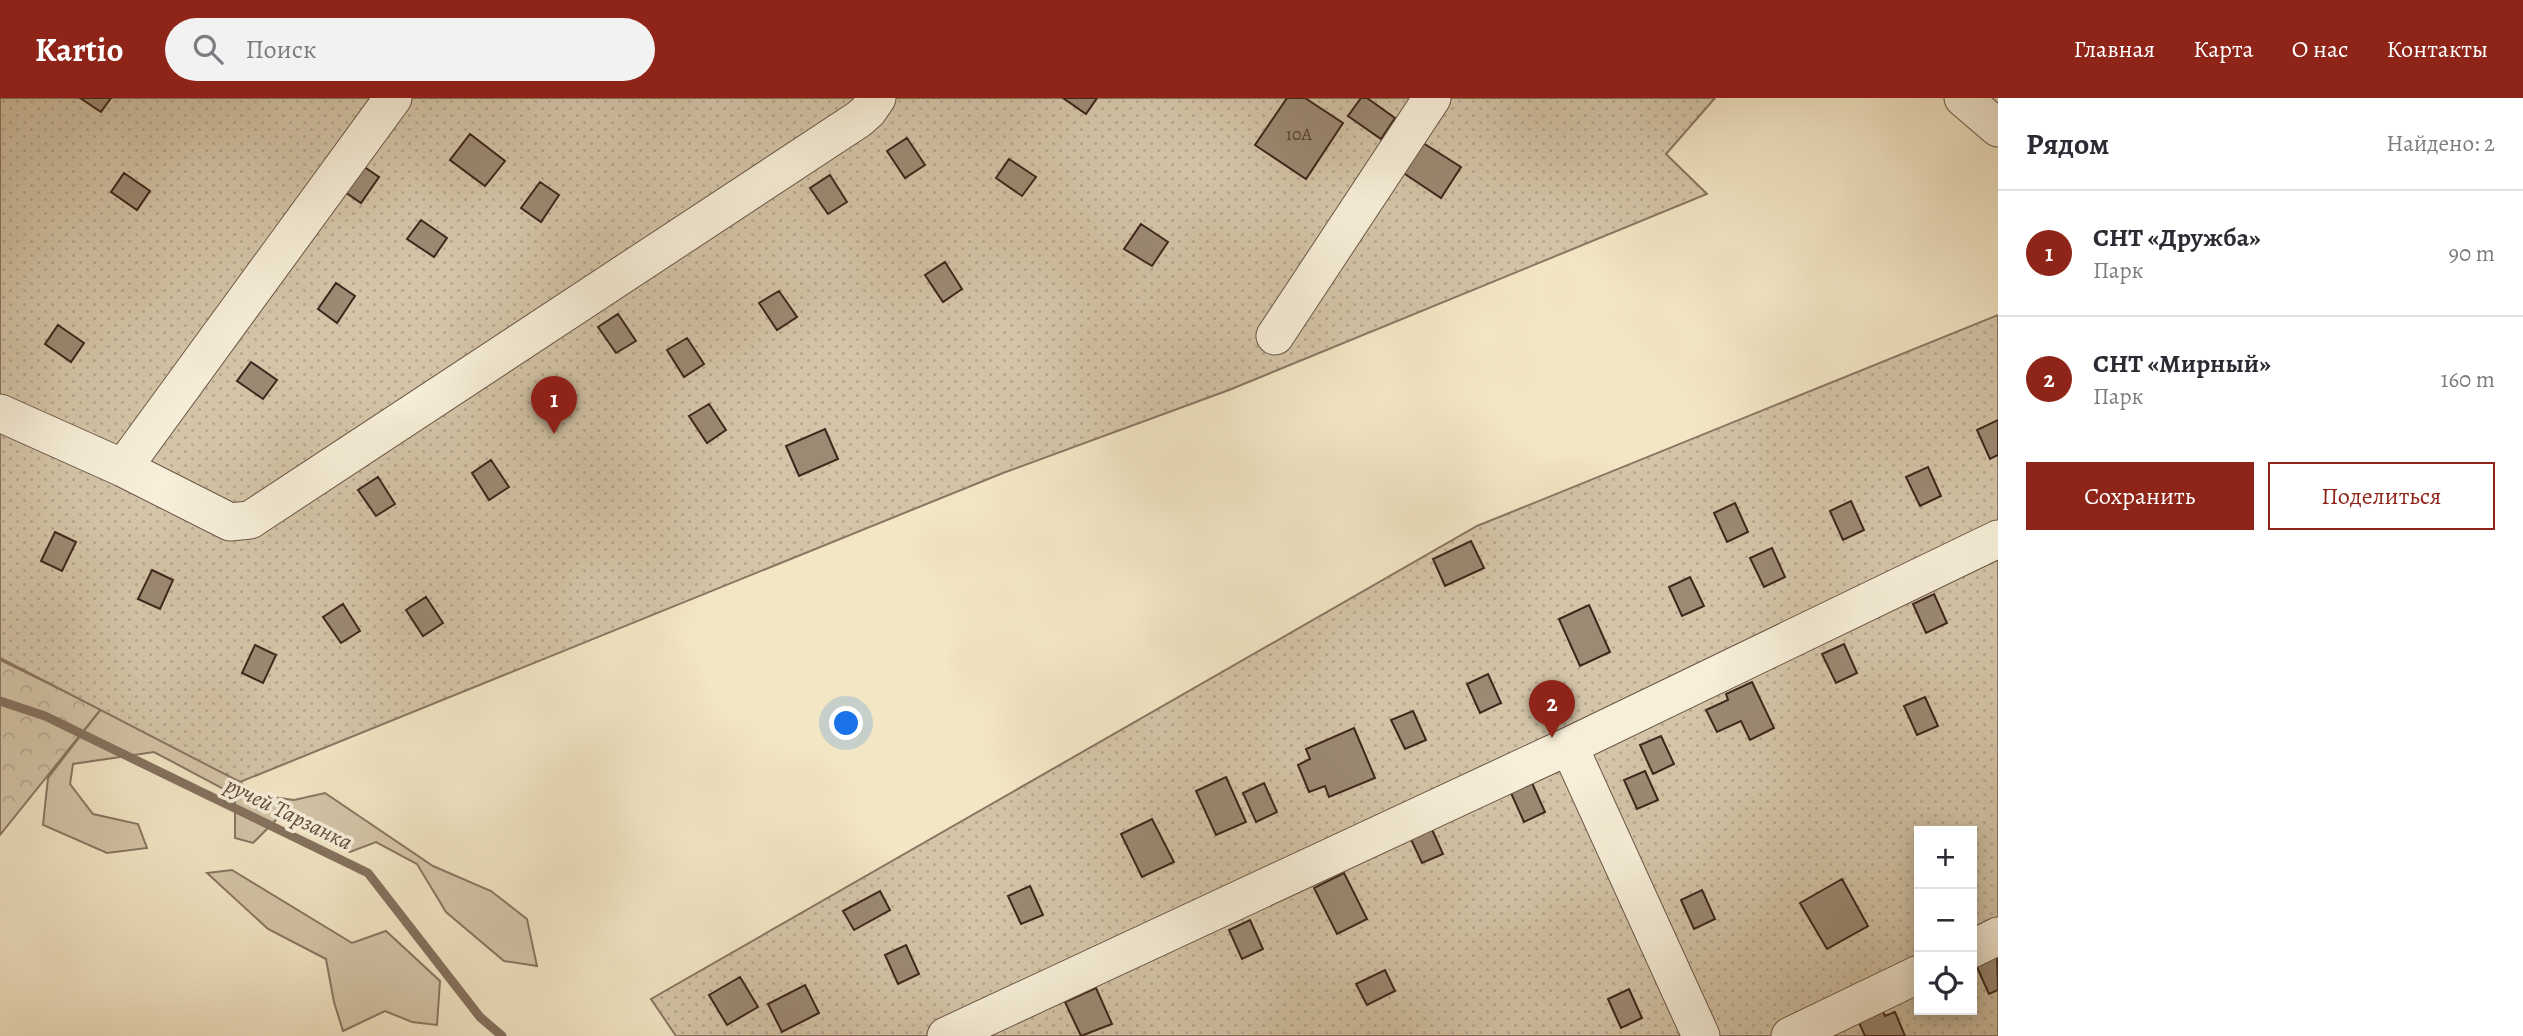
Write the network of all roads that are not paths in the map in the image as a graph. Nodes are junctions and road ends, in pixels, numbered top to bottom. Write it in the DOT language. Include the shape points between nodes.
graph roads {
  1 [pos="393,98"];
  2 [pos="877,98"];
  3 [pos="1432,98"];
  4 [pos="1963,98"];
  5 [pos="1998,128"];
  6 [pos="1275,336"];
  7 [pos="0,413"];
  8 [pos="123,468"];
  9 [pos="1998,539"];
  10 [pos="1569,746"];
  11 [pos="1998,936"];
  12 [pos="1977,946"];
  13 [pos="1914,976"];
  14 [pos="946,1036"];
  15 [pos="1701,1036"];
  16 [pos="1790,1036"];
  1 -- 8 [label="street"];
  2 -- 8 [label="street" via="859,119 250,520 230,522"];
  3 -- 6 [label="street"];
  4 -- 5 [label="street"];
  7 -- 8 [label="street"];
  9 -- 10 [label="street"];
  10 -- 14 [label="street"];
  10 -- 15 [label="street"];
  11 -- 12 [label="street"];
  13 -- 16 [label="street"];
}
